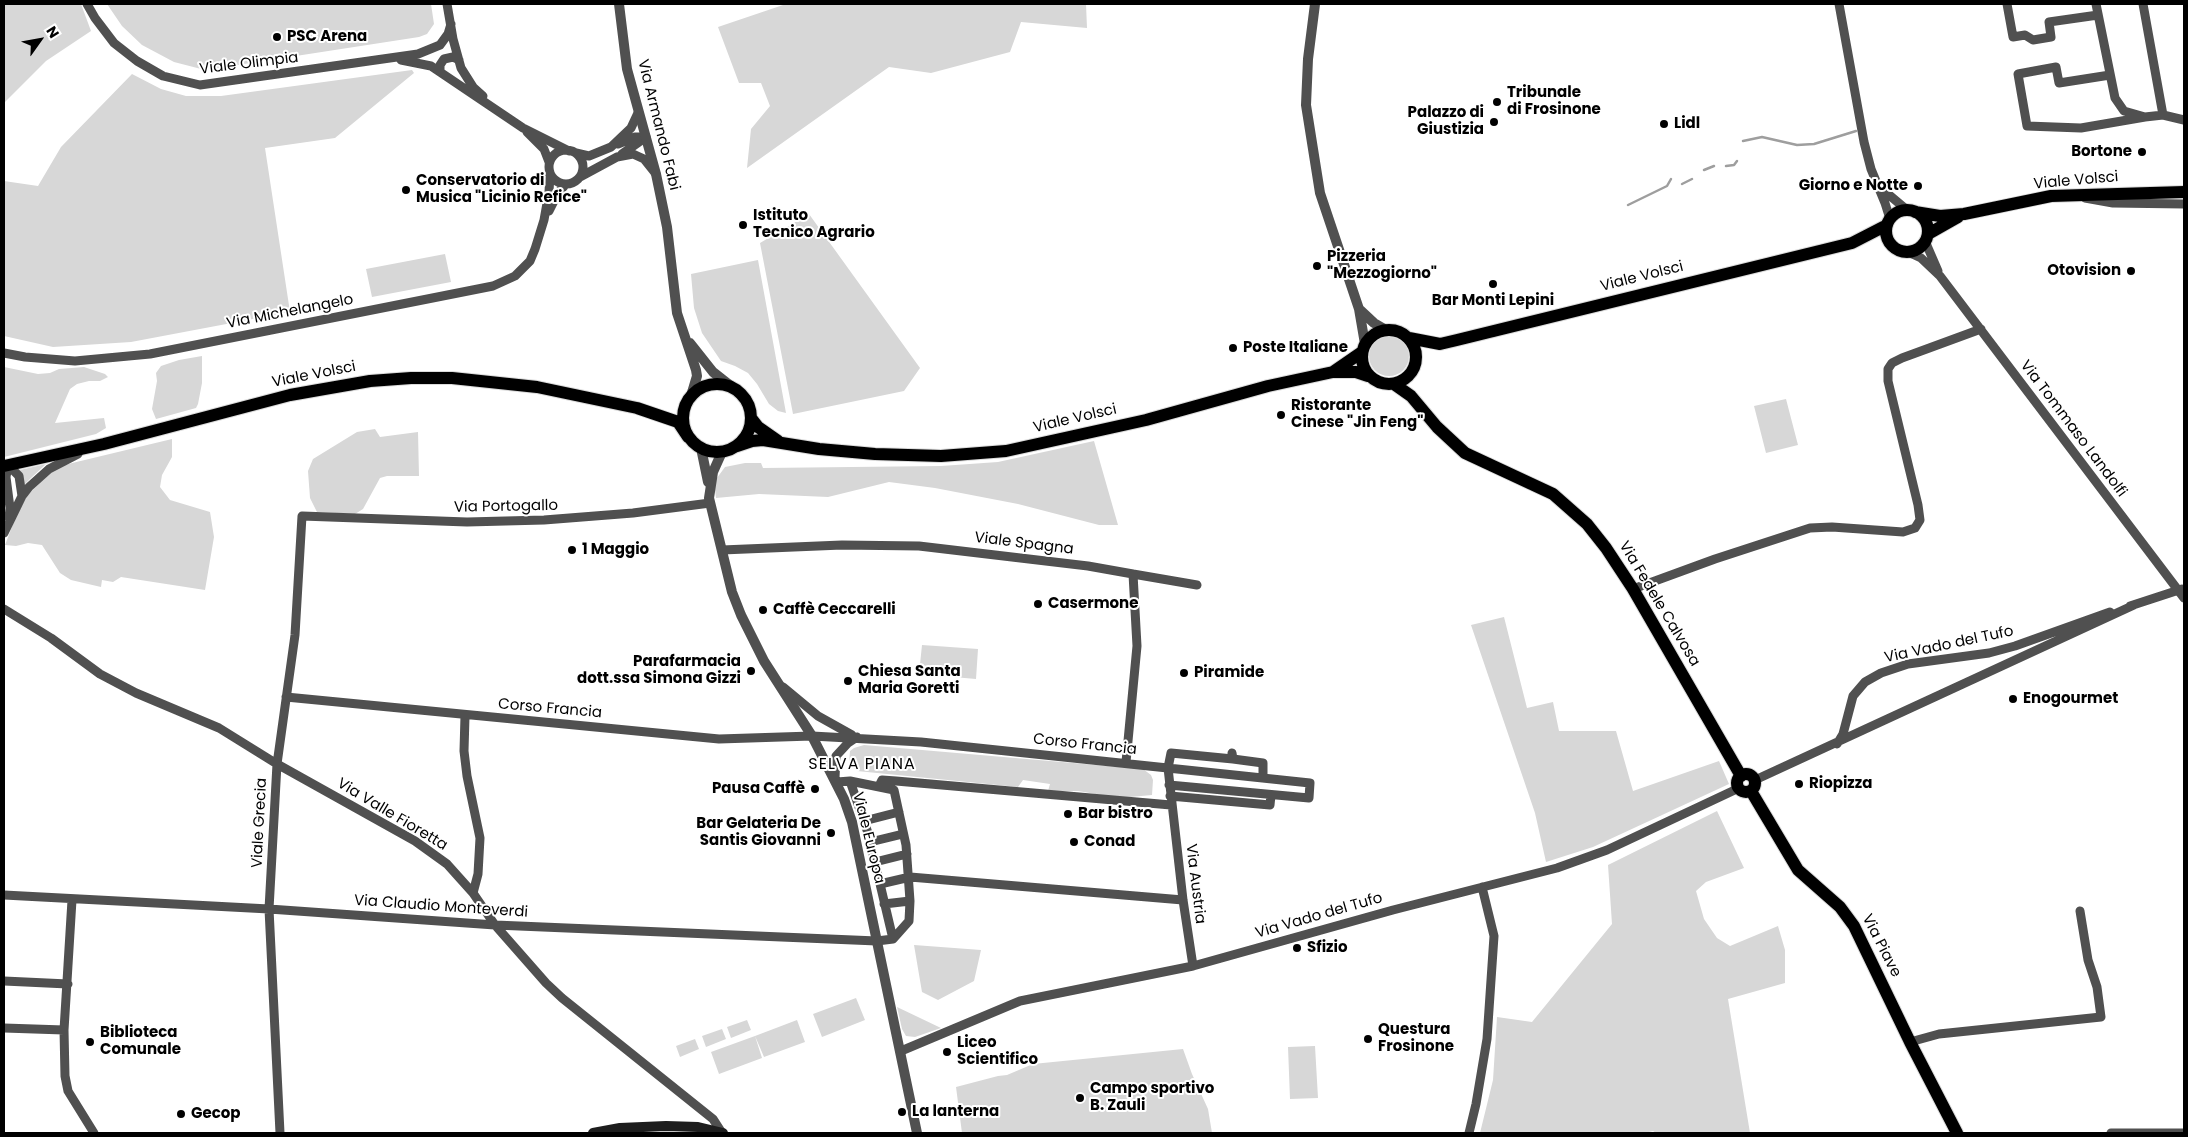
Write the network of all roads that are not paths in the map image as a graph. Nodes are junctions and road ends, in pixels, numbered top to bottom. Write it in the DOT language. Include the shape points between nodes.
graph roads {
  1 [pos="88,4"];
  2 [pos="447,4"];
  3 [pos="619,4"];
  4 [pos="1314,4"];
  5 [pos="1839,4"];
  6 [pos="2007,4"];
  7 [pos="2096,4"];
  8 [pos="2143,4"];
  9 [pos="2098,15"];
  10 [pos="450,24"];
  11 [pos="386,60"];
  12 [pos="459,60"];
  13 [pos="440,72"];
  14 [pos="2110,75"];
  15 [pos="496,108"];
  16 [pos="638,113"];
  17 [pos="2163,115"];
  18 [pos="2145,117"];
  19 [pos="2184,120"];
  20 [pos="523,128"];
  21 [pos="646,137"];
  22 [pos="611,147"];
  23 [pos="571,151"];
  24 [pos="617,157"];
  25 [pos="549,162"];
  26 [pos="550,174"];
  27 [pos="656,174"];
  28 [pos="580,177"];
  29 [pos="1875,182"];
  30 [pos="566,184"];
  31 [pos="2184,186"];
  32 [pos="2162,191"];
  33 [pos="2184,192"];
  34 [pos="2073,195"];
  35 [pos="2184,204"];
  36 [pos="1911,211"];
  37 [pos="1964,214"];
  38 [pos="544,220"];
  39 [pos="1888,222"];
  40 [pos="1927,238"];
  41 [pos="1852,242"];
  42 [pos="1895,248"];
  43 [pos="1908,252"];
  44 [pos="1940,276"];
  45 [pos="1359,309"];
  46 [pos="1981,329"];
  47 [pos="1386,330"];
  48 [pos="686,338"];
  49 [pos="1409,338"];
  50 [pos="1440,344"];
  51 [pos="1363,348"];
  52 [pos="4,352"];
  53 [pos="1415,366"];
  54 [pos="1333,372"];
  55 [pos="1368,376"];
  56 [pos="1394,384"];
  57 [pos="732,387"];
  58 [pos="688,401"];
  59 [pos="637,408"];
  60 [pos="1423,408"];
  61 [pos="751,418"];
  62 [pos="688,437"];
  63 [pos="780,442"];
  64 [pos="104,444"];
  65 [pos="737,446"];
  66 [pos="701,448"];
  67 [pos="722,452"];
  68 [pos="6,466"];
  69 [pos="709,487"];
  70 [pos="6,492"];
  71 [pos="22,496"];
  72 [pos="710,503"];
  73 [pos="302,516"];
  74 [pos="5,531"];
  75 [pos="722,550"];
  76 [pos="1134,574"];
  77 [pos="1197,585"];
  78 [pos="1633,589"];
  79 [pos="2181,589"];
  80 [pos="2184,598"];
  81 [pos="2134,605"];
  82 [pos="4,608"];
  83 [pos="776,681"];
  84 [pos="286,697"];
  85 [pos="465,716"];
  86 [pos="812,736"];
  87 [pos="857,737"];
  88 [pos="1836,744"];
  89 [pos="1126,762"];
  90 [pos="277,764"];
  91 [pos="1168,768"];
  92 [pos="1263,777"];
  93 [pos="836,780"];
  94 [pos="850,781"];
  95 [pos="1747,784"];
  96 [pos="1169,785"];
  97 [pos="879,786"];
  98 [pos="1271,794"];
  99 [pos="1171,800"];
  100 [pos="898,812"];
  101 [pos="864,821"];
  102 [pos="903,834"];
  103 [pos="870,842"];
  104 [pos="907,854"];
  105 [pos="875,862"];
  106 [pos="910,877"];
  107 [pos="880,884"];
  108 [pos="1482,887"];
  109 [pos="473,894"];
  110 [pos="4,895"];
  111 [pos="72,900"];
  112 [pos="1183,900"];
  113 [pos="910,901"];
  114 [pos="884,904"];
  115 [pos="270,909"];
  116 [pos="2080,911"];
  117 [pos="495,925"];
  118 [pos="892,939"];
  119 [pos="877,941"];
  120 [pos="1193,966"];
  121 [pos="4,981"];
  122 [pos="68,984"];
  123 [pos="4,1028"];
  124 [pos="64,1030"];
  125 [pos="1910,1042"];
  126 [pos="901,1051"];
  127 [pos="94,1133"];
  128 [pos="280,1133"];
  129 [pos="593,1133"];
  130 [pos="723,1133"];
  131 [pos="917,1133"];
  132 [pos="1469,1133"];
  133 [pos="1957,1133"];
  134 [pos="2111,1133"];
  135 [pos="2184,1133"];
  1 -- 11 [label="street, Viale Olimpia" via="104,31 125,53 163,76 189,83 208,85"];
  2 -- 10 [label="street, Viale Olimpia"];
  3 -- 16 [label="street, Via Armando Fabi" via="627,69"];
  4 -- 45 [label="street" via="1306,105 1321,196"];
  5 -- 29 [label="street" via="1856,104"];
  6 -- 9 [label="street" via="2013,37 2025,35 2033,40 2051,37 2049,22"];
  7 -- 9 [label="street"];
  8 -- 17 [label="street"];
  9 -- 14 [label="street"];
  10 -- 11 [label="street, Viale Olimpia" via="443,42 431,50"];
  10 -- 12 [label="street, Viale Olimpia"];
  11 -- 13 [label="street, Viale Olimpia" via="417,62"];
  12 -- 13 [label="street" via="450,57 444,60"];
  12 -- 15 [label="street, Viale Olimpia" via="473,87"];
  13 -- 15 [label="street, Viale Olimpia"];
  14 -- 18 [label="street" via="2115,98 2124,110"];
  14 -- 18 [label="street" via="2059,82 2056,67 2018,74 2027,126 2081,128"];
  15 -- 20 [label="street, Viale Olimpia"];
  16 -- 21 [label="street, Via Armando Fabi"];
  16 -- 22 [label="street, Viale Olimpia" via="632,128"];
  17 -- 18 [label="street"];
  17 -- 19 [label="street"];
  20 -- 23 [label="street, Viale Olimpia"];
  20 -- 25 [label="street, Viale Olimpia" via="544,149"];
  21 -- 22 [label="street" via="635,137"];
  21 -- 24 [label="street"];
  21 -- 27 [label="street, Via Armando Fabi"];
  22 -- 23 [label="street, Viale Olimpia" via="590,156"];
  23 -- 25 [label="street" via="559,151"];
  23 -- 28 [label="street" via="582,163"];
  24 -- 27 [label="street" via="633,154 641,157"];
  24 -- 28 [label="street"];
  25 -- 26 [label="street"];
  26 -- 30 [label="street" via="557,182"];
  26 -- 38 [label="street, Via Michelangelo"];
  27 -- 48 [label="street, Via Armando Fabi" via="667,227 677,313"];
  28 -- 30 [label="street"];
  29 -- 36 [label="street" via="1888,196"];
  29 -- 39 [label="street" via="1885,203"];
  30 -- 38 [label="street, Via Michelangelo"];
  31 -- 32 [label="street, Viale Volsci"];
  32 -- 33 [label="main road, Viale Volsci"];
  32 -- 34 [label="main road, Viale Volsci"];
  34 -- 35 [label="street" via="2113,203"];
  34 -- 37 [label="main road, Viale Volsci" via="2052,196"];
  36 -- 37 [label="main road, Viale Volsci" via="1930,216"];
  36 -- 39 [label="main road, Viale Volsci" via="1897,212"];
  36 -- 40 [label="main road" via="1924,218"];
  37 -- 40 [label="main road, Viale Volsci" via="1947,222"];
  38 -- 52 [label="street, Via Michelangelo" via="530,261 515,276 492,286 150,354 75,361"];
  39 -- 41 [label="main road, Viale Volsci"];
  39 -- 42 [label="main road" via="1888,238"];
  40 -- 43 [label="main road, Viale Volsci" via="1921,247"];
  40 -- 44 [label="street, Via Tommaso Landolfi"];
  41 -- 42 [label="main road, Viale Volsci"];
  41 -- 50 [label="main road, Viale Volsci"];
  42 -- 43 [label="main road, Viale Volsci"];
  43 -- 44 [label="street, Via Tommaso Landolfi" via="1921,258"];
  44 -- 46 [label="street, Via Tommaso Landolfi"];
  45 -- 47 [label="street" via="1374,324"];
  45 -- 51 [label="street"];
  46 -- 78 [label="street" via="1902,358 1888,369 1888,381 1918,505 1920,520 1915,528 1898,532 1810,528"];
  46 -- 79 [label="street, Via Tommaso Landolfi"];
  47 -- 49 [label="main road" via="1400,332"];
  47 -- 51 [label="main road" via="1374,334"];
  48 -- 57 [label="street" via="713,372"];
  48 -- 58 [label="street, Via Armando Fabi" via="697,376"];
  49 -- 50 [label="main road, Viale Volsci"];
  49 -- 53 [label="main road" via="1414,347"];
  50 -- 53 [label="main road, Viale Volsci"];
  51 -- 54 [label="main road, Viale Volsci"];
  51 -- 55 [label="main road" via="1362,364"];
  53 -- 56 [label="main road" via="1408,378"];
  53 -- 60 [label="main road, Via Fedele Calvosa" via="1416,390"];
  54 -- 55 [label="main road, Viale Volsci" via="1356,372"];
  54 -- 63 [label="main road, Viale Volsci" via="1006,452 941,456 875,454"];
  55 -- 56 [label="main road" via="1382,384"];
  56 -- 60 [label="main road, Via Fedele Calvosa"];
  57 -- 58 [label="main road, Viale Volsci" via="710,384"];
  57 -- 61 [label="main road" via="746,400"];
  58 -- 59 [label="main road, Viale Volsci" via="672,410"];
  58 -- 62 [label="main road" via="683,422"];
  59 -- 62 [label="main road, Viale Volsci" via="678,422"];
  59 -- 64 [label="main road, Viale Volsci" via="537,387 452,378 378,380 290,395"];
  60 -- 78 [label="main road, Via Fedele Calvosa" via="1437,427 1466,453 1535,484 1571,508 1606,548"];
  61 -- 63 [label="main road"];
  61 -- 65 [label="main road" via="747,434"];
  62 -- 66 [label="main road, Viale Volsci"];
  63 -- 65 [label="main road" via="752,441"];
  64 -- 68 [label="main road, Viale Volsci"];
  64 -- 71 [label="street" via="55,465"];
  65 -- 67 [label="main road"];
  66 -- 67 [label="main road, Viale Volsci"];
  66 -- 69 [label="street"];
  67 -- 69 [label="street"];
  68 -- 70 [label="street"];
  68 -- 71 [label="street" via="19,476"];
  69 -- 72 [label="street, Viale Europa"];
  70 -- 74 [label="street" via="10,508"];
  71 -- 74 [label="street"];
  72 -- 73 [label="street, Via Portogallo" via="544,520 458,522"];
  72 -- 75 [label="street, Viale Europa"];
  73 -- 84 [label="street, Viale Grecia" via="295,636"];
  75 -- 76 [label="street, Viale Spagna" via="842,545 919,546"];
  75 -- 83 [label="street, Viale Europa" via="741,615"];
  76 -- 77 [label="street, Viale Spagna"];
  76 -- 89 [label="street" via="1136,646"];
  78 -- 95 [label="main road, Via Fedele Calvosa"];
  79 -- 80 [label="street, Via Tommaso Landolfi"];
  79 -- 81 [label="street, Via Vado del Tufo"];
  81 -- 88 [label="street, Via Vado del Tufo"];
  81 -- 88 [label="street, Via Vado del Tufo" via="1988,653 1889,669 1858,689"];
  82 -- 90 [label="street, Via Valle Fioretta" via="100,674 219,728"];
  83 -- 86 [label="street, Viale Europa"];
  83 -- 87 [label="street" via="818,716"];
  84 -- 85 [label="street, Corso Francia"];
  84 -- 90 [label="street, Viale Grecia"];
  85 -- 86 [label="street, Corso Francia" via="719,739"];
  85 -- 109 [label="street" via="466,776 480,838"];
  86 -- 87 [label="street, Corso Francia"];
  86 -- 93 [label="street, Viale Europa"];
  87 -- 89 [label="street, Corso Francia"];
  87 -- 93 [label="street" via="836,756"];
  88 -- 95 [label="street, Via Vado del Tufo"];
  89 -- 91 [label="street, Corso Francia"];
  90 -- 109 [label="street, Via Valle Fioretta" via="415,841 447,864"];
  90 -- 115 [label="street, Viale Grecia"];
  91 -- 92 [label="street, Corso Francia"];
  91 -- 92 [label="street" via="1171,753 1232,756 1263,763"];
  91 -- 96 [label="street, Via Austria"];
  92 -- 98 [label="street, Corso Francia" via="1310,782 1309,798"];
  93 -- 94 [label="street"];
  93 -- 119 [label="street, Viale Europa" via="852,822"];
  94 -- 97 [label="street"];
  94 -- 101 [label="street"];
  95 -- 108 [label="street, Via Vado del Tufo" via="1607,850 1557,868"];
  95 -- 125 [label="main road, Via Piave" via="1798,870 1840,907 1854,926"];
  96 -- 98 [label="street"];
  96 -- 99 [label="street, Via Austria"];
  97 -- 99 [label="street" via="882,780"];
  97 -- 100 [label="street" via="894,790"];
  98 -- 99 [label="street" via="1270,805"];
  99 -- 112 [label="street, Via Austria"];
  100 -- 101 [label="street"];
  100 -- 102 [label="street"];
  101 -- 103 [label="street"];
  102 -- 103 [label="street"];
  102 -- 104 [label="street"];
  103 -- 105 [label="street"];
  104 -- 105 [label="street"];
  104 -- 106 [label="street"];
  105 -- 107 [label="street"];
  106 -- 107 [label="street"];
  106 -- 112 [label="street"];
  106 -- 113 [label="street"];
  107 -- 114 [label="street"];
  108 -- 120 [label="street, Via Vado del Tufo"];
  108 -- 132 [label="street" via="1494,936 1487,1039"];
  109 -- 117 [label="street, Via Valle Fioretta"];
  110 -- 111 [label="street, Via Claudio Monteverdi"];
  111 -- 115 [label="street, Via Claudio Monteverdi"];
  111 -- 122 [label="street"];
  112 -- 120 [label="street, Via Austria"];
  113 -- 114 [label="street"];
  113 -- 118 [label="street" via="909,921"];
  114 -- 118 [label="street"];
  115 -- 117 [label="street, Via Claudio Monteverdi"];
  115 -- 128 [label="street, Viale Grecia"];
  116 -- 125 [label="street" via="2088,960 2097,987 2100,1017 1940,1034"];
  117 -- 119 [label="street, Via Claudio Monteverdi"];
  117 -- 130 [label="street, Via Valle Fioretta" via="562,998 713,1118"];
  118 -- 119 [label="street, Via Claudio Monteverdi"];
  119 -- 126 [label="street, Viale Europa"];
  120 -- 126 [label="street, Via Vado del Tufo" via="1020,1001"];
  121 -- 122 [label="street"];
  122 -- 124 [label="street"];
  123 -- 124 [label="street"];
  124 -- 127 [label="street" via="68,1091"];
  125 -- 133 [label="main road, Via Piave"];
  126 -- 131 [label="street, Viale Europa"];
  129 -- 130 [label="main road" via="666,1126"];
  134 -- 135 [label="street"];
}
